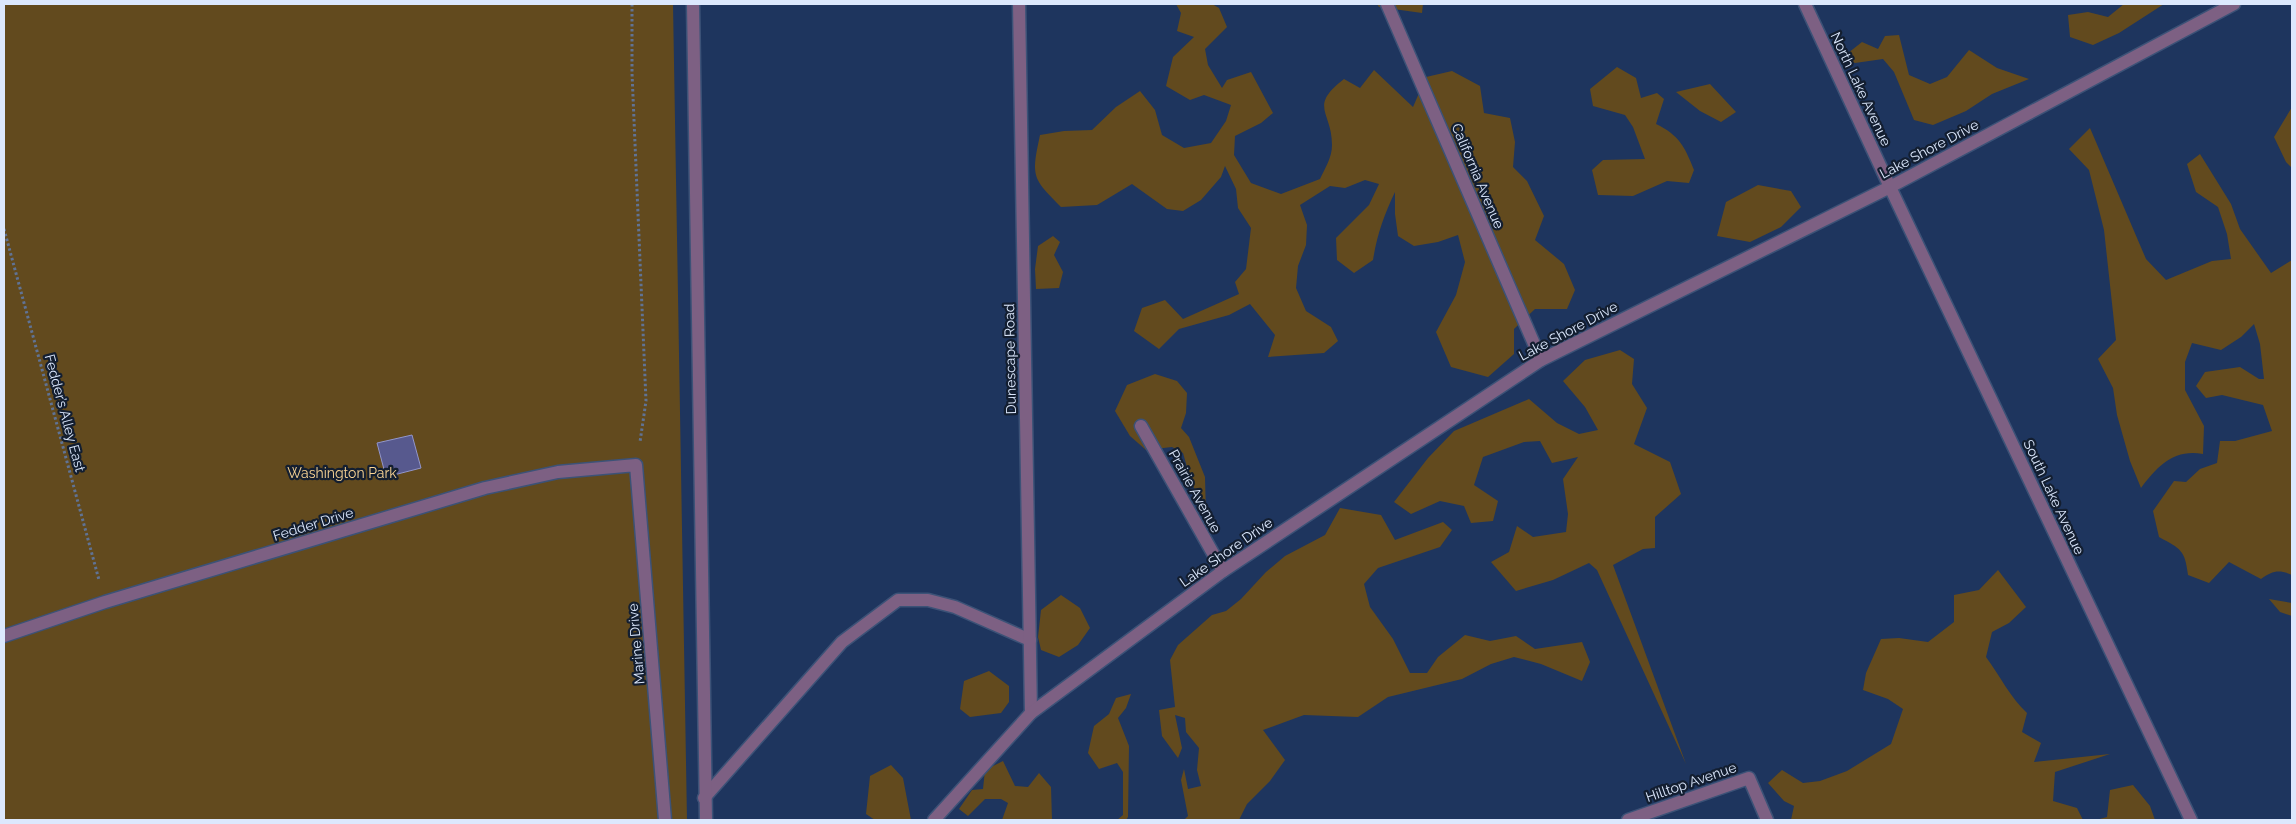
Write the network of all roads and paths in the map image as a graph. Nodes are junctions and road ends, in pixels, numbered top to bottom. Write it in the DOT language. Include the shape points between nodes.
graph roads {
  1 [pos="632,4"];
  2 [pos="693,4"];
  3 [pos="1019,4"];
  4 [pos="1388,4"];
  5 [pos="1805,4"];
  6 [pos="2234,4"];
  7 [pos="1890,187"];
  8 [pos="4,230"];
  9 [pos="1541,360"];
  10 [pos="1141,426"];
  11 [pos="636,465"];
  12 [pos="1223,570"];
  13 [pos="105,602"];
  14 [pos="4,636"];
  15 [pos="1030,640"];
  16 [pos="1031,713"];
  17 [pos="704,798"];
  18 [pos="665,820"];
  19 [pos="706,820"];
  20 [pos="934,820"];
  21 [pos="1628,820"];
  22 [pos="1767,820"];
  23 [pos="2191,820"];
  1 -- 11 [label="path" via="646,400"];
  2 -- 17 [label="street"];
  3 -- 15 [label="street, Dunescape Road"];
  4 -- 9 [label="street, California Avenue"];
  5 -- 7 [label="street, North Lake Avenue"];
  6 -- 7 [label="street, Lake Shore Drive"];
  7 -- 9 [label="street, Lake Shore Drive"];
  7 -- 23 [label="street, South Lake Avenue"];
  8 -- 13 [label="path, Fedder’s Alley East"];
  9 -- 12 [label="street, Lake Shore Drive"];
  10 -- 12 [label="street, Prairie Avenue"];
  11 -- 13 [label="street, Fedder Drive" via="558,472 485,488"];
  11 -- 18 [label="street, Marine Drive"];
  12 -- 16 [label="street, Lake Shore Drive"];
  13 -- 14 [label="street, Fedder Drive"];
  15 -- 16 [label="street, Dunescape Road"];
  15 -- 17 [label="street" via="955,607 928,600 898,600 842,642"];
  16 -- 20 [label="street, Lake Shore Drive"];
  17 -- 19 [label="street"];
  21 -- 22 [label="street, Hilltop Avenue" via="1748,778"];
}
